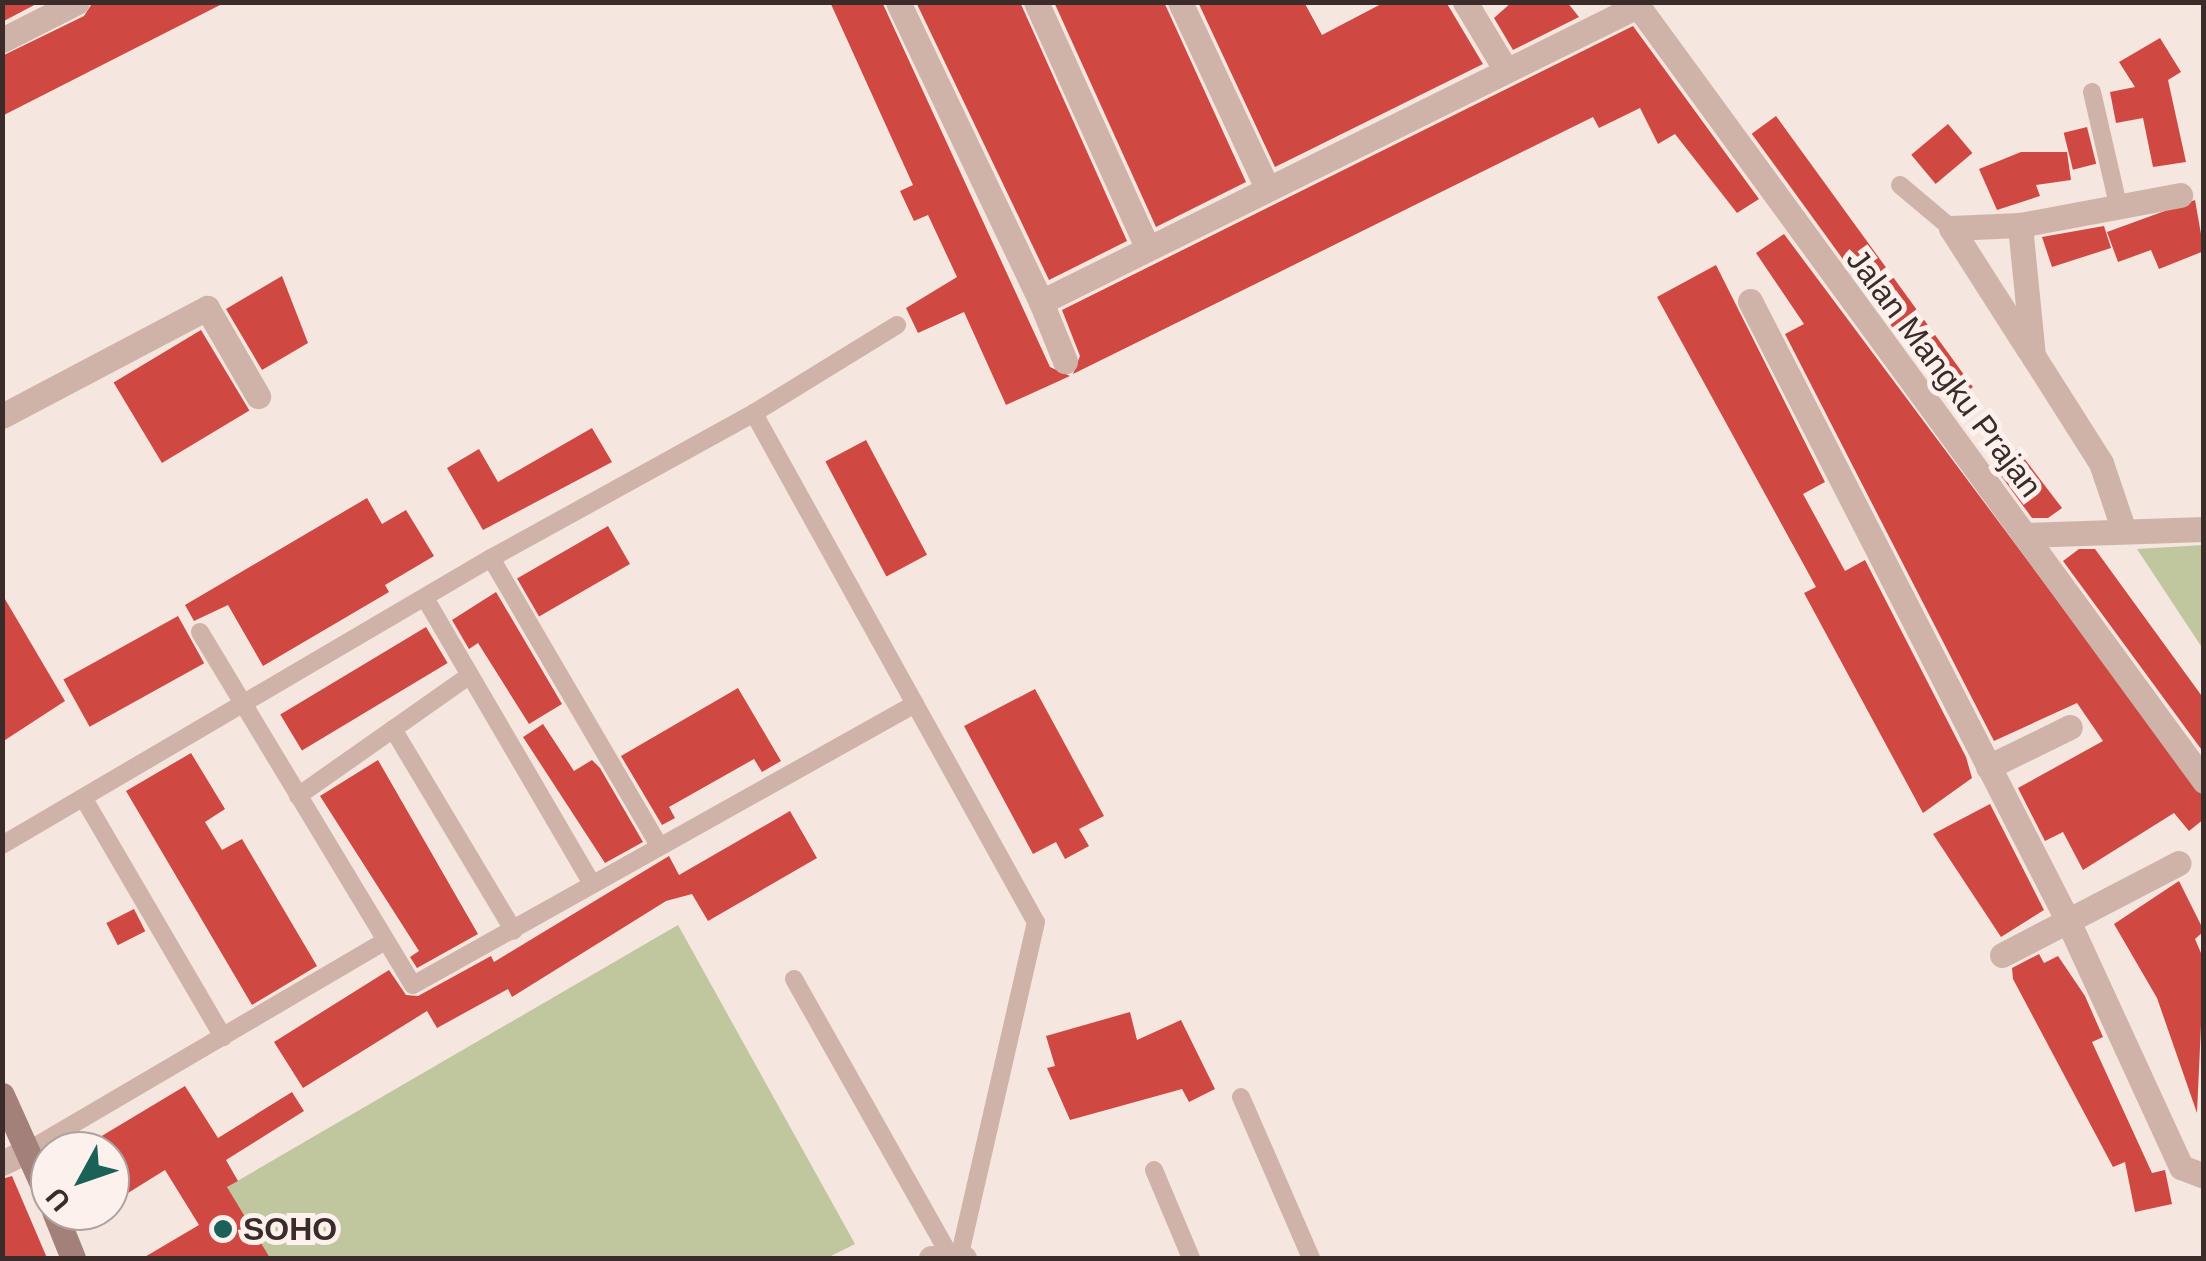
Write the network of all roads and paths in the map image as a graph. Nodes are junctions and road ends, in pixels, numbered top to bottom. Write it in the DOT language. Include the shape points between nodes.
graph roads {
  1 [pos="77,2"];
  2 [pos="898,2"];
  3 [pos="1036,2"];
  4 [pos="1180,2"];
  5 [pos="1464,2"];
  6 [pos="1636,4"];
  7 [pos="2,40"];
  8 [pos="1504,66"];
  9 [pos="2092,92"];
  10 [pos="1900,185"];
  11 [pos="1267,188"];
  12 [pos="2180,195"];
  13 [pos="2118,204"];
  14 [pos="2020,226"];
  15 [pos="1951,228"];
  16 [pos="1147,247"];
  17 [pos="1750,301"];
  18 [pos="1041,302"];
  19 [pos="897,325"];
  20 [pos="2033,356"];
  21 [pos="1064,361"];
  22 [pos="258,396"];
  23 [pos="754,413"];
  24 [pos="2,416"];
  25 [pos="2204,529"];
  26 [pos="2124,531"];
  27 [pos="2024,535"];
  28 [pos="491,558"];
  29 [pos="426,598"];
  30 [pos="200,632"];
  31 [pos="470,675"];
  32 [pos="914,704"];
  33 [pos="245,707"];
  34 [pos="2070,727"];
  35 [pos="393,729"];
  36 [pos="1988,767"];
  37 [pos="2204,781"];
  38 [pos="298,796"];
  39 [pos="84,799"];
  40 [pos="2,845"];
  41 [pos="659,845"];
  42 [pos="2178,863"];
  43 [pos="592,884"];
  44 [pos="2068,921"];
  45 [pos="514,931"];
  46 [pos="383,942"];
  47 [pos="2002,955"];
  48 [pos="794,979"];
  49 [pos="223,1037"];
  50 [pos="2,1094"];
  51 [pos="1241,1097"];
  52 [pos="28,1150"];
  53 [pos="30,1155"];
  54 [pos="2,1163"];
  55 [pos="1154,1170"];
  56 [pos="2204,1176"];
  57 [pos="63,1231"];
  58 [pos="947,1256"];
  59 [pos="74,1258"];
  60 [pos="1191,1258"];
  61 [pos="1310,1258"];
  1 -- 7 [label="street"];
  2 -- 18 [label="street"];
  3 -- 16 [label="street"];
  4 -- 11 [label="street"];
  5 -- 8 [label="street"];
  6 -- 8 [label="street"];
  6 -- 27 [label="street, Jalan Mangku Prajan"];
  8 -- 11 [label="street"];
  9 -- 13 [label="lane"];
  10 -- 15 [label="lane"];
  11 -- 16 [label="street"];
  12 -- 13 [label="street"];
  13 -- 14 [label="street"];
  14 -- 15 [label="street"];
  14 -- 20 [label="street"];
  15 -- 20 [label="street"];
  16 -- 18 [label="street"];
  17 -- 36 [label="street"];
  18 -- 21 [label="street"];
  19 -- 23 [label="lane"];
  20 -- 26 [label="street" via="2101,463"];
  22 -- 24 [label="street" via="206,308"];
  23 -- 28 [label="lane"];
  23 -- 32 [label="lane"];
  25 -- 26 [label="street"];
  26 -- 27 [label="street"];
  27 -- 37 [label="street, Jalan Mangku Prajan"];
  28 -- 29 [label="lane"];
  28 -- 41 [label="lane"];
  29 -- 31 [label="lane"];
  29 -- 33 [label="lane"];
  30 -- 33 [label="lane"];
  31 -- 35 [label="lane"];
  31 -- 43 [label="lane"];
  32 -- 41 [label="lane"];
  32 -- 58 [label="lane" via="1036,922"];
  33 -- 38 [label="lane"];
  33 -- 39 [label="lane"];
  34 -- 36 [label="street"];
  35 -- 38 [label="lane"];
  35 -- 45 [label="lane"];
  36 -- 44 [label="street"];
  38 -- 46 [label="lane"];
  39 -- 40 [label="lane"];
  39 -- 49 [label="lane"];
  41 -- 43 [label="lane"];
  42 -- 44 [label="street"];
  43 -- 45 [label="lane"];
  44 -- 47 [label="street"];
  44 -- 56 [label="street" via="2181,1167"];
  45 -- 46 [label="lane" via="422,986 405,978"];
  46 -- 49 [label="lane"];
  48 -- 58 [label="lane"];
  49 -- 52 [label="lane"];
  50 -- 52 [label="main road"];
  51 -- 61 [label="lane"];
  52 -- 53 [label="main road"];
  52 -- 54 [label="street"];
  55 -- 60 [label="lane"];
  57 -- 59 [label="main road"];
}
